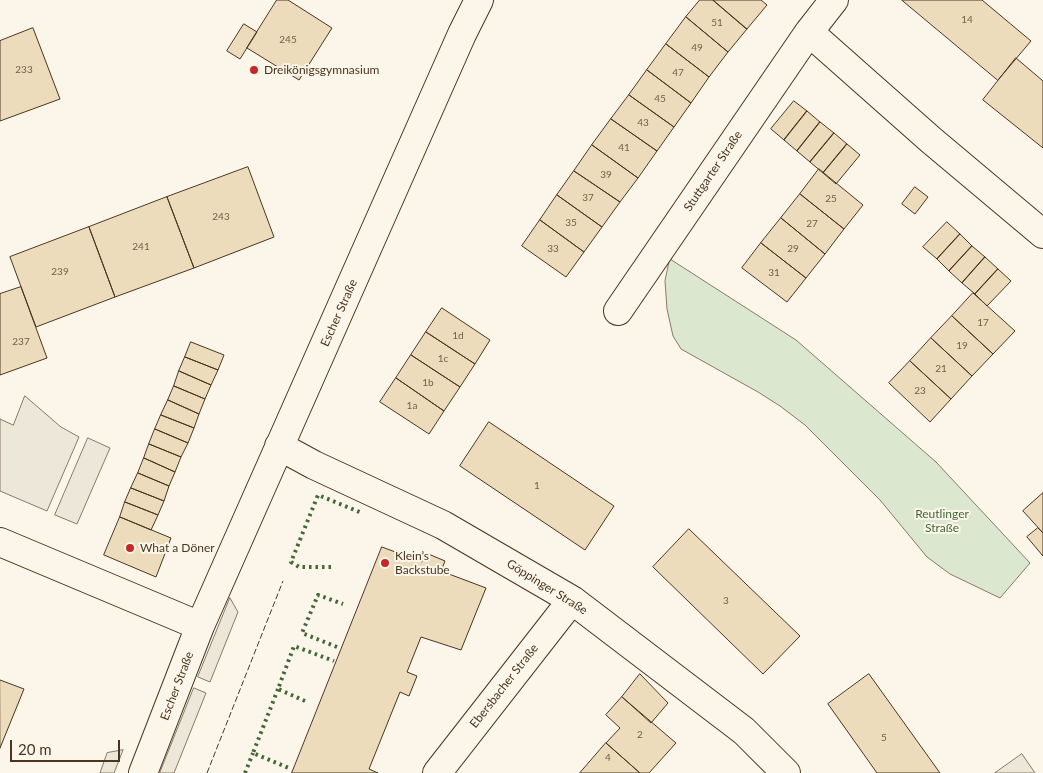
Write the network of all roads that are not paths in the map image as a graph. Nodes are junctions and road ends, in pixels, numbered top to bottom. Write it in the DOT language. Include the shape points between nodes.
graph roads {
  1 [pos="479,0"];
  2 [pos="834,0"];
  3 [pos="809,32"];
  4 [pos="1043,234"];
  5 [pos="618,311"];
  6 [pos="279,446"];
  7 [pos="0,542"];
  8 [pos="572,600"];
  9 [pos="200,626"];
  10 [pos="143,773"];
  11 [pos="437,773"];
  12 [pos="786,773"];
  1 -- 6 [label="street, Escher Straße"];
  2 -- 3 [label="street, Stuttgarter Straße"];
  3 -- 4 [label="street"];
  3 -- 5 [label="street, Stuttgarter Straße"];
  6 -- 8 [label="street, Göppinger Straße" via="443,525"];
  6 -- 9 [label="street, Escher Straße"];
  7 -- 9 [label="street"];
  8 -- 11 [label="street, Ebersbacher Straße"];
  8 -- 12 [label="street, Göppinger Straße" via="744,731"];
  9 -- 10 [label="street, Escher Straße"];
}
